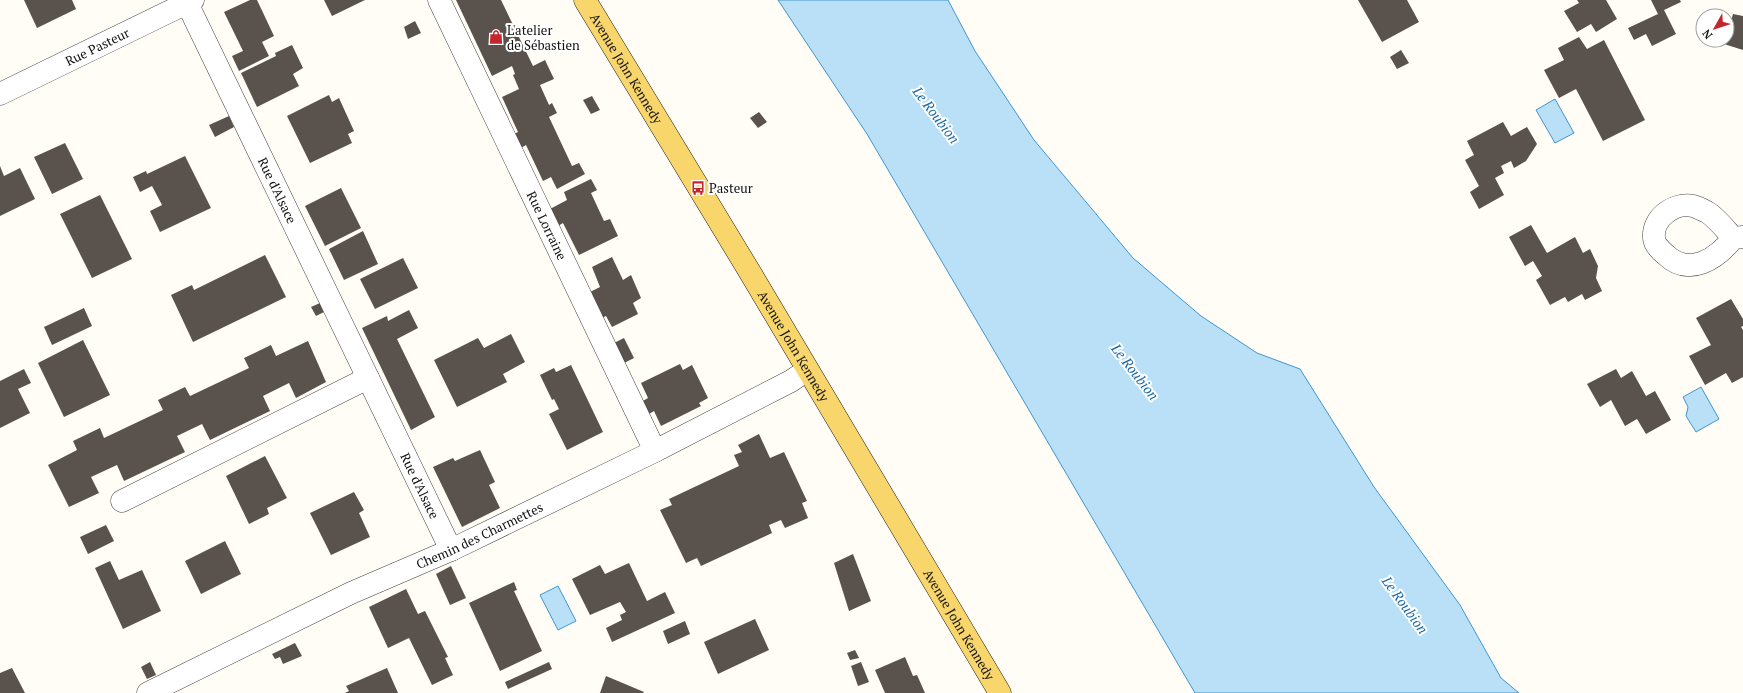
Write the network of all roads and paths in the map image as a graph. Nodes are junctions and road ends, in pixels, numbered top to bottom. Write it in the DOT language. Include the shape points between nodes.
graph roads {
  1 [pos="439,0"];
  2 [pos="585,0"];
  3 [pos="190,2"];
  4 [pos="0,94"];
  5 [pos="807,370"];
  6 [pos="368,378"];
  7 [pos="655,451"];
  8 [pos="122,501"];
  9 [pos="451,550"];
  10 [pos="148,693"];
  11 [pos="1000,693"];
  1 -- 7 [label="street, Rue Lorraine"];
  2 -- 5 [label="main road, Avenue John Kennedy"];
  3 -- 4 [label="street, Rue Pasteur"];
  3 -- 6 [label="street, Rue d'Alsace"];
  5 -- 7 [label="street, Chemin des Charmettes"];
  5 -- 11 [label="main road, Avenue John Kennedy"];
  6 -- 8 [label="street"];
  6 -- 9 [label="street, Rue d'Alsace"];
  7 -- 9 [label="street, Chemin des Charmettes"];
  9 -- 10 [label="street, Chemin des Charmettes" via="351,594"];
}
